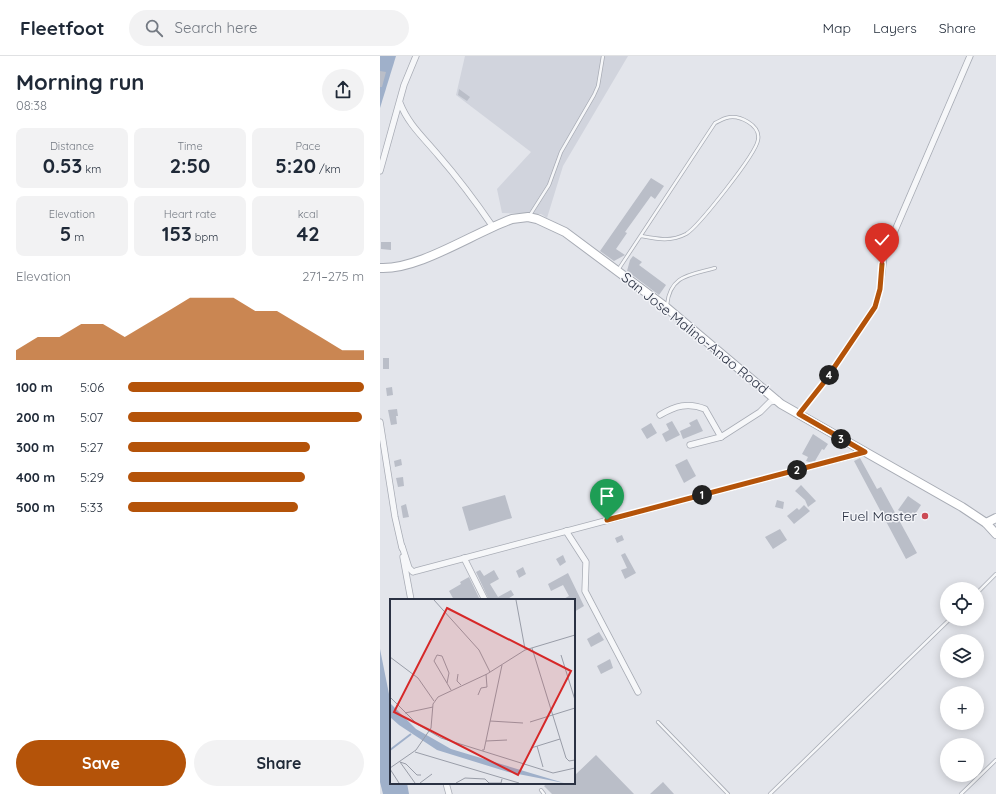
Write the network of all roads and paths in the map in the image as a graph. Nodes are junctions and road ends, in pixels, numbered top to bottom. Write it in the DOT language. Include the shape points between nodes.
graph roads {
  1 [pos="416,56"];
  2 [pos="603,56"];
  3 [pos="970,56"];
  4 [pos="400,103"];
  5 [pos="380,171"];
  6 [pos="528,217"];
  7 [pos="493,227"];
  8 [pos="641,236"];
  9 [pos="380,268"];
  10 [pos="715,268"];
  11 [pos="617,271"];
  12 [pos="667,308"];
  13 [pos="778,400"];
  14 [pos="799,414"];
  15 [pos="660,415"];
  16 [pos="380,422"];
  17 [pos="721,437"];
  18 [pos="690,445"];
  19 [pos="865,452"];
  20 [pos="996,518"];
  21 [pos="986,523"];
  22 [pos="566,531"];
  23 [pos="996,534"];
  24 [pos="402,546"];
  25 [pos="464,558"];
  26 [pos="996,574"];
  27 [pos="984,586"];
  28 [pos="411,599"];
  29 [pos="484,599"];
  30 [pos="943,626"];
  31 [pos="638,692"];
  32 [pos="658,722"];
  33 [pos="996,760"];
  34 [pos="446,784"];
  35 [pos="541,790"];
  36 [pos="449,794"];
  37 [pos="544,794"];
  38 [pos="728,794"];
  39 [pos="770,794"];
  40 [pos="961,794"];
  1 -- 4 [label="street" via="404,85"];
  2 -- 6 [label="lane" via="594,95 560,152 546,191"];
  3 -- 14 [label="street" via="884,256 875,307 825,381"];
  4 -- 5 [label="street"];
  4 -- 7 [label="street" via="409,122 449,168"];
  6 -- 7 [label="main road, San Jose Malino-Anao Road" via="512,219"];
  6 -- 11 [label="main road, San Jose Malino-Anao Road" via="555,226"];
  7 -- 9 [label="main road, San Jose Malino-Anao Road" via="410,264 392,269"];
  8 -- 8 [label="lane" via="715,124 726,118 737,117 757,130 759,139 756,148 740,171 687,233 670,240"];
  8 -- 11 [label="lane"];
  10 -- 12 [label="lane" via="678,280 668,294"];
  11 -- 12 [label="main road, San Jose Malino-Anao Road"];
  12 -- 13 [label="main road, San Jose Malino-Anao Road"];
  13 -- 14 [label="main road, San Jose Malino-Anao Road"];
  13 -- 17 [label="street" via="770,402 760,412"];
  14 -- 19 [label="main road, San Jose Malino-Anao Road"];
  15 -- 17 [label="street" via="679,405 706,408"];
  16 -- 24 [label="street"];
  17 -- 18 [label="street"];
  19 -- 21 [label="main road, San Jose Malino-Anao Road"];
  19 -- 22 [label="street"];
  20 -- 21 [label="main road"];
  21 -- 23 [label="main road, San Jose Malino-Anao Road"];
  22 -- 25 [label="street"];
  22 -- 31 [label="street" via="586,562 585,591"];
  24 -- 25 [label="street" via="409,568 413,572"];
  24 -- 28 [label="street" via="403,565"];
  25 -- 29 [label="street"];
  26 -- 27 [label="lane"];
  30 -- 39 [label="lane"];
  32 -- 38 [label="lane"];
  33 -- 40 [label="lane"];
  34 -- 36 [label="street"];
  35 -- 37 [label="lane"];
}
